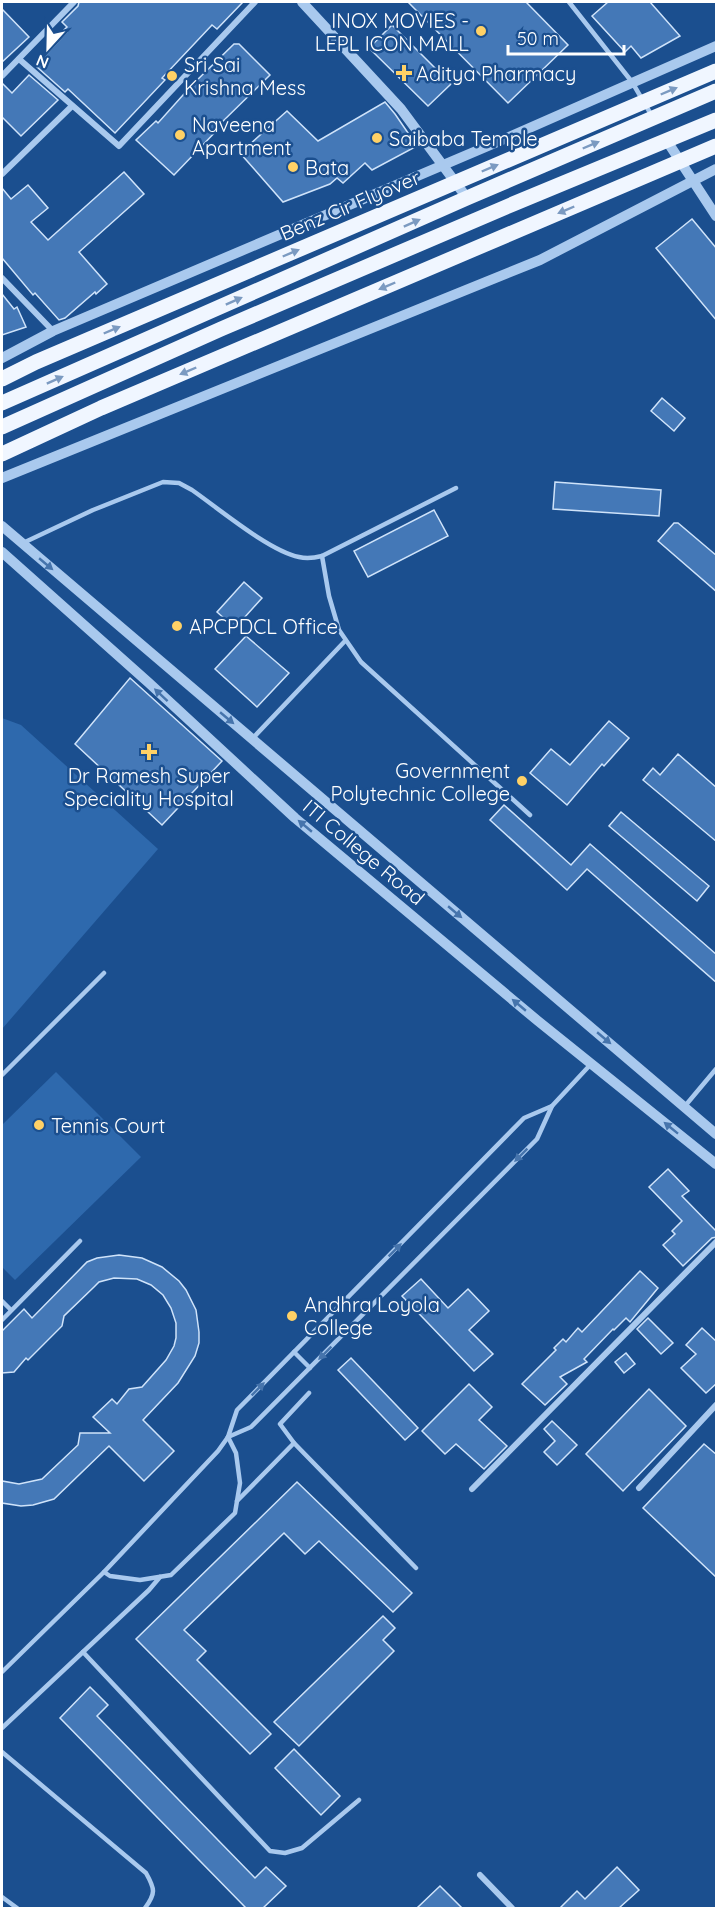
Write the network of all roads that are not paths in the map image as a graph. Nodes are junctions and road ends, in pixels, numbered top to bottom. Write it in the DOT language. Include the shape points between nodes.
graph roads {
  1 [pos="74,2"];
  2 [pos="255,2"];
  3 [pos="302,2"];
  4 [pos="569,2"];
  5 [pos="717,46"];
  6 [pos="19,59"];
  7 [pos="717,71"];
  8 [pos="2,76"];
  9 [pos="632,82"];
  10 [pos="717,91"];
  11 [pos="72,106"];
  12 [pos="653,118"];
  13 [pos="717,120"];
  14 [pos="667,141"];
  15 [pos="717,146"];
  16 [pos="442,166"];
  17 [pos="717,169"];
  18 [pos="2,174"];
  19 [pos="692,180"];
  20 [pos="467,198"];
  21 [pos="717,216"];
  22 [pos="2,278"];
  23 [pos="53,331"];
  24 [pos="2,358"];
  25 [pos="2,380"];
  26 [pos="2,403"];
  27 [pos="2,427"];
  28 [pos="2,454"];
  29 [pos="2,478"];
  30 [pos="456,488"];
  31 [pos="2,526"];
  32 [pos="22,543"];
  33 [pos="2,552"];
  34 [pos="322,556"];
  35 [pos="345,641"];
  36 [pos="252,739"];
  37 [pos="530,815"];
  38 [pos="104,973"];
  39 [pos="591,1064"];
  40 [pos="717,1069"];
  41 [pos="2,1075"];
  42 [pos="552,1106"];
  43 [pos="684,1107"];
  44 [pos="717,1134"];
  45 [pos="717,1164"];
  46 [pos="80,1241"];
  47 [pos="717,1242"];
  48 [pos="2,1301"];
  49 [pos="11,1310"];
  50 [pos="2,1320"];
  51 [pos="294,1352"];
  52 [pos="310,1368"];
  53 [pos="309,1394"];
  54 [pos="717,1405"];
  55 [pos="228,1437"];
  56 [pos="294,1443"];
  57 [pos="639,1488"];
  58 [pos="472,1489"];
  59 [pos="237,1501"];
  60 [pos="416,1568"];
  61 [pos="104,1572"];
  62 [pos="160,1577"];
  63 [pos="83,1652"];
  64 [pos="2,1672"];
  65 [pos="2,1728"];
  66 [pos="2,1752"];
  67 [pos="359,1800"];
  68 [pos="480,1875"];
  69 [pos="2,1897"];
  70 [pos="17,1908"];
  71 [pos="145,1908"];
  72 [pos="510,1908"];
  1 -- 6 [label="street"];
  2 -- 11 [label="street" via="119,146"];
  3 -- 16 [label="street" via="400,110"];
  4 -- 9 [label="lane"];
  5 -- 9 [label="street"];
  6 -- 8 [label="street"];
  6 -- 11 [label="street"];
  25 -- 7 [label="main road, Benz Cir Flyover, one-way, bridge" via="36,362"];
  9 -- 12 [label="lane"];
  9 -- 16 [label="street"];
  10 -- 12 [label="main road"];
  11 -- 18 [label="street"];
  20 -- 12 [label="main road, one-way"];
  13 -- 14 [label="main road"];
  14 -- 19 [label="street"];
  14 -- 27 [label="main road" via="264,311"];
  15 -- 28 [label="main road, one-way, bridge" via="101,408"];
  16 -- 20 [label="street"];
  16 -- 23 [label="street"];
  17 -- 19 [label="street"];
  19 -- 21 [label="street"];
  19 -- 29 [label="street" via="540,260"];
  26 -- 20 [label="main road, one-way"];
  22 -- 23 [label="street"];
  23 -- 24 [label="street"];
  30 -- 34 [label="lane"];
  31 -- 32 [label="street, ITI College Road"];
  32 -- 34 [label="lane" via="163,482 179,483 192,490 278,549 297,557"];
  32 -- 36 [label="street, ITI College Road, one-way"];
  39 -- 33 [label="street, ITI College Road, one-way" via="295,818"];
  34 -- 35 [label="lane" via="329,596"];
  35 -- 36 [label="lane"];
  35 -- 37 [label="lane" via="361,662"];
  36 -- 43 [label="street, ITI College Road, one-way"];
  38 -- 41 [label="lane"];
  39 -- 42 [label="lane"];
  45 -- 39 [label="street, ITI College Road, one-way"];
  40 -- 43 [label="lane"];
  51 -- 42 [label="lane, one-way" via="524,1118"];
  42 -- 52 [label="lane, one-way" via="537,1139"];
  43 -- 44 [label="street, ITI College Road"];
  46 -- 49 [label="lane"];
  47 -- 58 [label="street"];
  48 -- 49 [label="lane"];
  49 -- 50 [label="lane"];
  51 -- 52 [label="lane"];
  55 -- 51 [label="lane, one-way" via="237,1410"];
  52 -- 55 [label="lane" via="251,1427"];
  53 -- 56 [label="lane" via="280,1424"];
  54 -- 57 [label="street"];
  55 -- 59 [label="lane" via="236,1453 240,1483"];
  55 -- 61 [label="lane"];
  56 -- 59 [label="lane"];
  56 -- 60 [label="lane"];
  59 -- 62 [label="lane" via="235,1513 171,1575"];
  61 -- 62 [label="lane" via="140,1580"];
  61 -- 64 [label="lane"];
  62 -- 63 [label="lane"];
  63 -- 65 [label="lane"];
  63 -- 67 [label="lane" via="270,1851 285,1853 302,1848"];
  66 -- 71 [label="lane" via="146,1874 154,1888"];
  68 -- 72 [label="street"];
  69 -- 70 [label="lane"];
}
